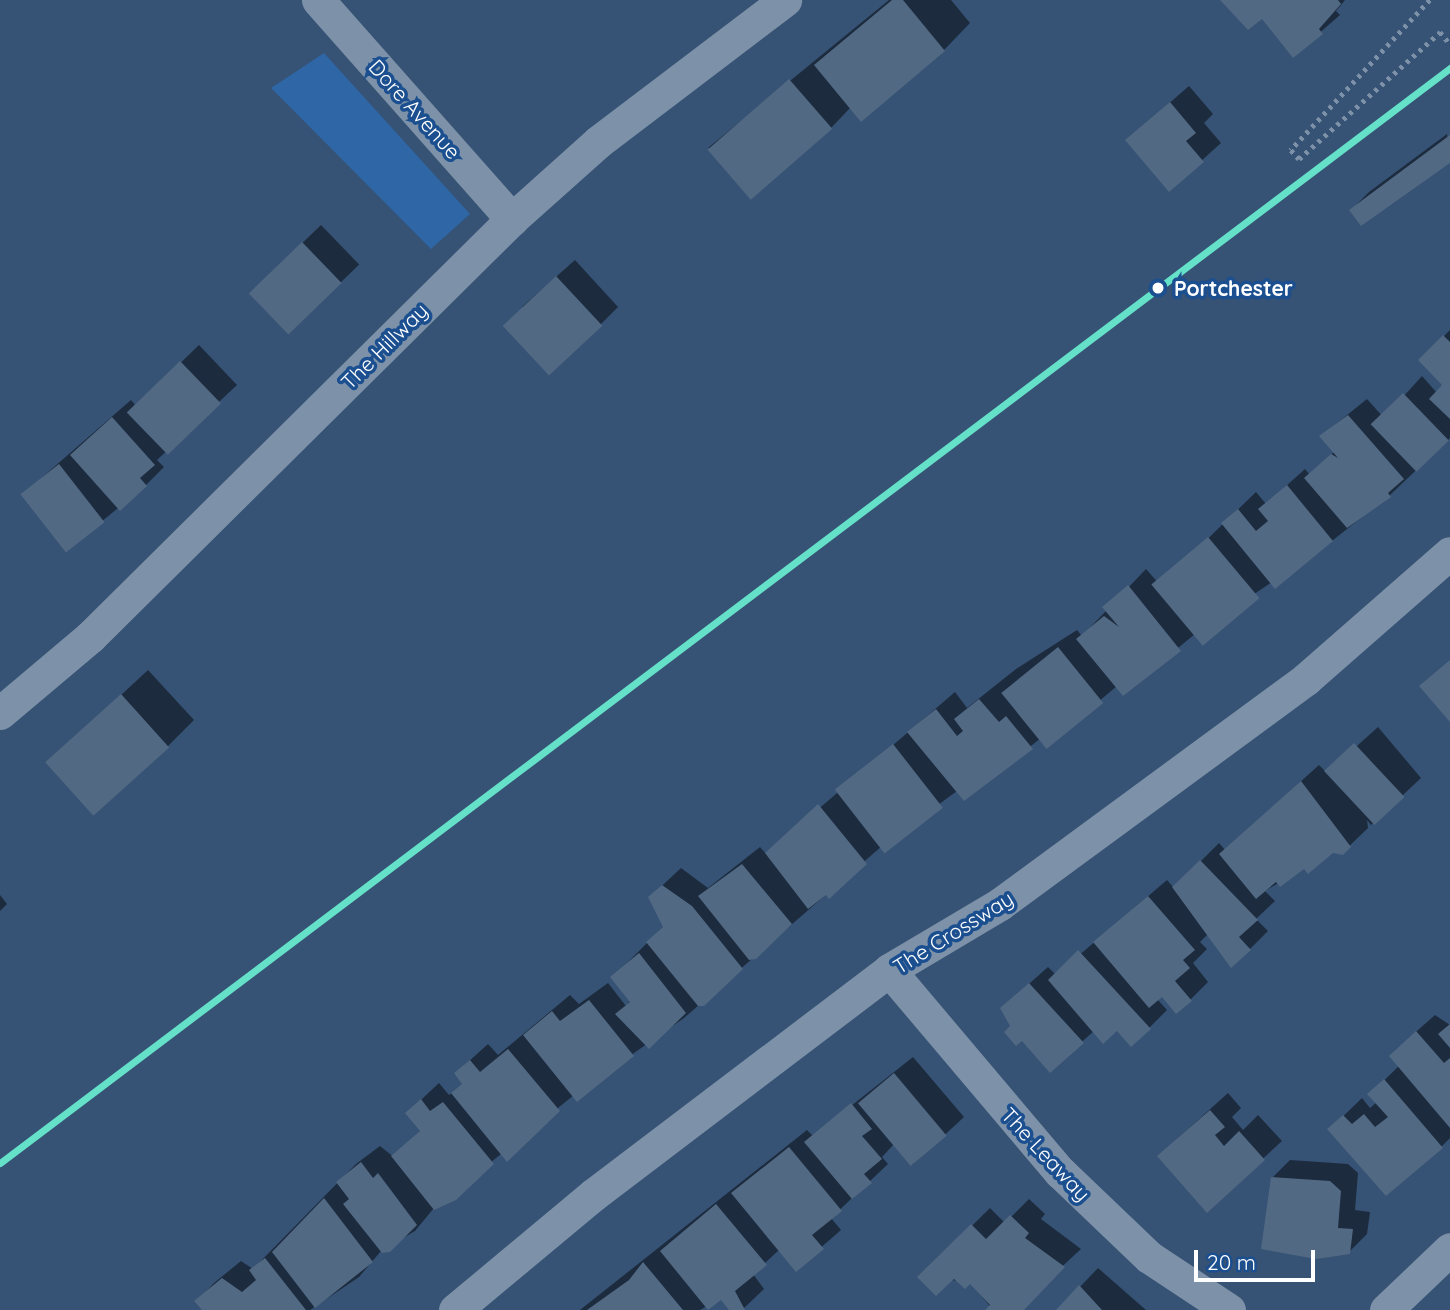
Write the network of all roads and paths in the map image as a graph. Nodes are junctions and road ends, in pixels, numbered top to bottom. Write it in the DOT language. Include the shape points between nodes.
graph roads {
  1 [pos="318,0"];
  2 [pos="785,0"];
  3 [pos="1430,0"];
  4 [pos="1450,44"];
  5 [pos="512,219"];
  6 [pos="1450,553"];
  7 [pos="0,713"];
  8 [pos="889,970"];
  9 [pos="1450,1249"];
  10 [pos="455,1310"];
  11 [pos="1229,1310"];
  12 [pos="1386,1310"];
  1 -- 5 [label="street, Dore Avenue"];
  2 -- 5 [label="street, The Hillway" via="598,142"];
  3 -- 4 [label="path" via="1291,150 1299,159 1440,32"];
  5 -- 7 [label="street, The Hillway" via="90,637"];
  6 -- 8 [label="street, The Crossway" via="1306,679 1092,839"];
  8 -- 10 [label="street, The Crossway" via="593,1195"];
  8 -- 11 [label="street, The Leaway" via="1060,1172 1149,1257"];
  9 -- 12 [label="street"];
}
